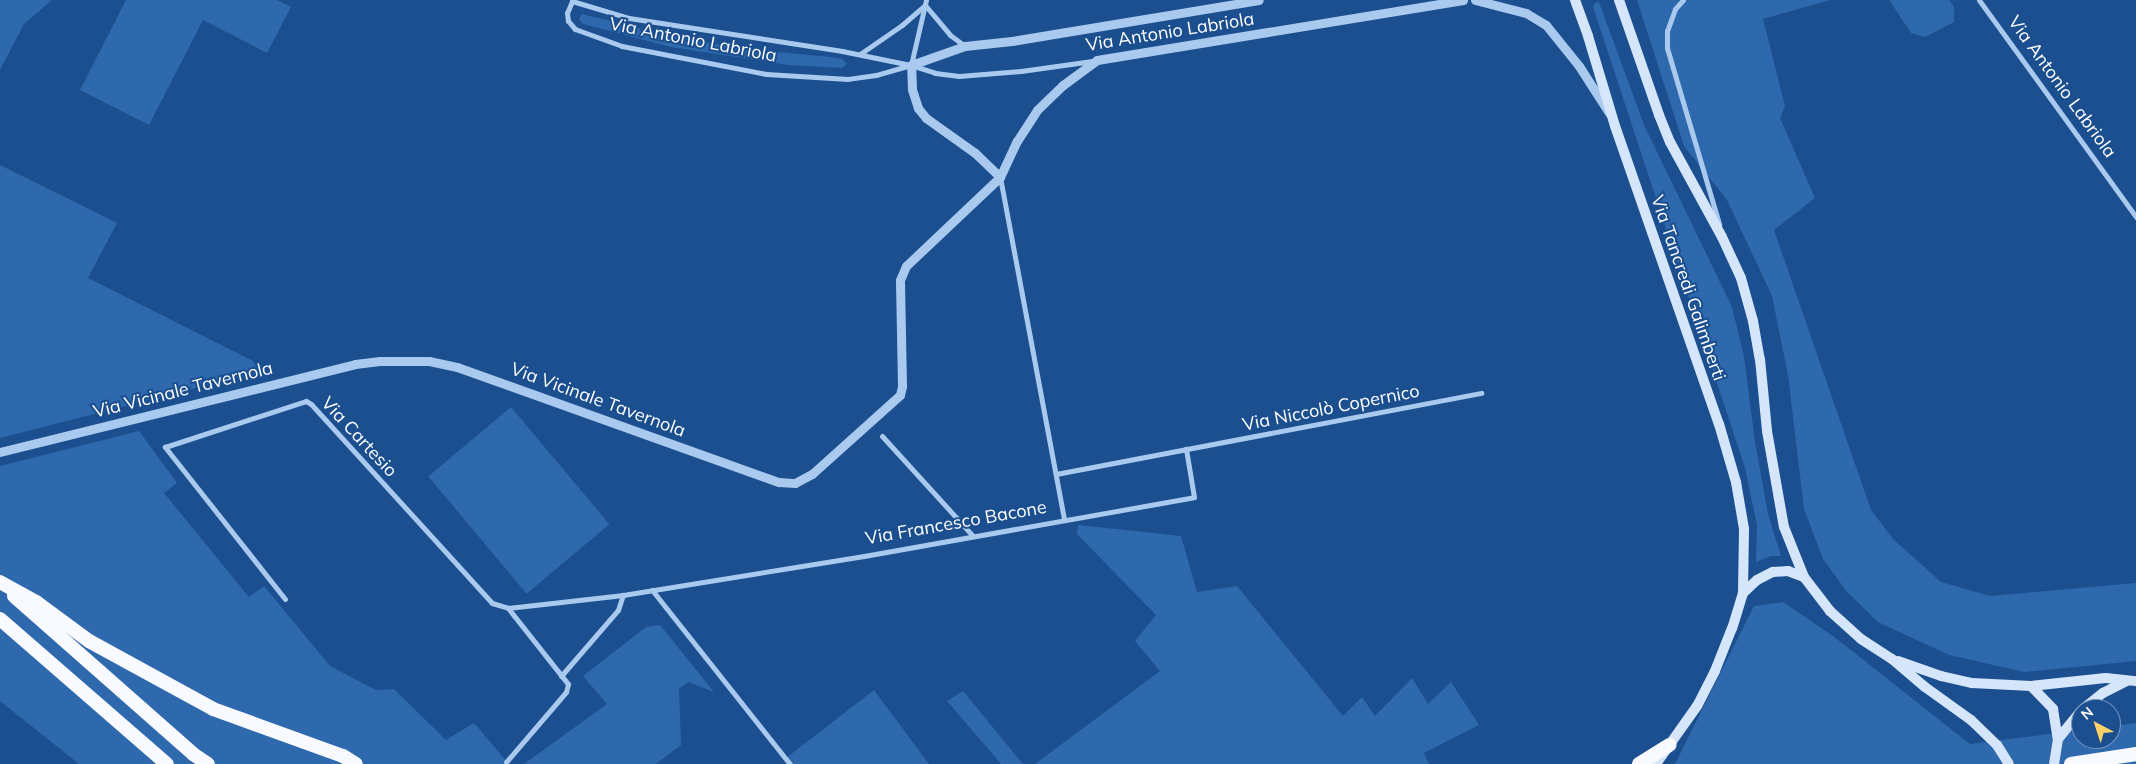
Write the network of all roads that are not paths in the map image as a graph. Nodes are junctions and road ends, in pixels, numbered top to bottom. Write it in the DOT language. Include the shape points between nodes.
graph roads {
  1 [pos="1258,0"];
  2 [pos="1463,0"];
  3 [pos="1475,0"];
  4 [pos="1575,0"];
  5 [pos="1619,0"];
  6 [pos="1683,0"];
  7 [pos="1979,0"];
  8 [pos="926,2"];
  9 [pos="965,46"];
  10 [pos="860,54"];
  11 [pos="1097,60"];
  12 [pos="910,65"];
  13 [pos="1612,117"];
  14 [pos="1000,177"];
  15 [pos="2136,216"];
  16 [pos="1722,237"];
  17 [pos="1481,393"];
  18 [pos="882,436"];
  19 [pos="1186,449"];
  20 [pos="0,452"];
  21 [pos="1056,474"];
  22 [pos="1064,520"];
  23 [pos="973,536"];
  24 [pos="1804,577"];
  25 [pos="0,583"];
  26 [pos="652,590"];
  27 [pos="1743,593"];
  28 [pos="623,595"];
  29 [pos="286,599"];
  30 [pos="508,608"];
  31 [pos="0,619"];
  32 [pos="1892,659"];
  33 [pos="561,676"];
  34 [pos="2132,681"];
  35 [pos="2031,686"];
  36 [pos="2096,699"];
  37 [pos="2071,723"];
  38 [pos="2058,739"];
  39 [pos="1670,745"];
  40 [pos="2136,754"];
  41 [pos="506,762"];
  42 [pos="167,764"];
  43 [pos="208,764"];
  44 [pos="356,764"];
  45 [pos="790,764"];
  46 [pos="1639,764"];
  47 [pos="1656,764"];
  48 [pos="2008,764"];
  49 [pos="2054,764"];
  50 [pos="2071,764"];
  1 -- 9 [label="street, Via Antonio Labriola"];
  2 -- 11 [label="street, Via Antonio Labriola"];
  3 -- 13 [label="street" via="1526,13 1546,25 1579,66"];
  4 -- 13 [label="main road, Via Tancredi Galimberti"];
  5 -- 16 [label="main road" via="1670,142"];
  6 -- 16 [label="street" via="1675,9 1667,31 1667,48"];
  7 -- 15 [label="street, Via Antonio Labriola"];
  8 -- 9 [label="street" via="950,36"];
  8 -- 10 [label="street" via="902,25"];
  8 -- 12 [label="street"];
  9 -- 12 [label="street, Via Antonio Labriola"];
  10 -- 12 [label="street, Via Antonio Labriola"];
  10 -- 12 [label="street, Via Antonio Labriola" via="630,18 572,1 566,13 568,22 575,29 622,46 766,74 848,79"];
  11 -- 12 [label="street, Via Antonio Labriola" via="959,76"];
  11 -- 14 [label="street" via="1063,85 1037,110 1016,141"];
  12 -- 14 [label="street" via="912,89 918,108 926,118 980,157"];
  13 -- 27 [label="main road, Via Tancredi Galimberti" via="1719,424 1736,482 1744,529"];
  14 -- 20 [label="street, Via Vicinale Tavernola" via="902,272 900,395 812,474 795,483 779,482 457,367 429,361 380,360 355,364"];
  14 -- 21 [label="street, Via Francesco Bacone"];
  16 -- 24 [label="main road" via="1740,278 1753,321 1774,482 1784,527"];
  17 -- 19 [label="street, Via Niccolò Copernico"];
  18 -- 23 [label="street"];
  19 -- 21 [label="street, Via Niccolò Copernico"];
  19 -- 22 [label="street" via="1194,497"];
  21 -- 22 [label="street, Via Francesco Bacone"];
  22 -- 23 [label="street, Via Francesco Bacone"];
  23 -- 26 [label="street, Via Francesco Bacone"];
  24 -- 27 [label="main road" via="1788,571 1773,572 1757,580"];
  24 -- 32 [label="main road" via="1830,611 1861,639"];
  25 -- 43 [label="highway"];
  25 -- 44 [label="highway" via="36,602 89,641 213,709"];
  26 -- 28 [label="street, Via Francesco Bacone"];
  26 -- 45 [label="street"];
  27 -- 39 [label="main road, Via Tancredi Galimberti" via="1715,671 1697,706"];
  28 -- 30 [label="street, Via Francesco Bacone"];
  28 -- 33 [label="street" via="618,610"];
  29 -- 30 [label="street, Via Cartesio" via="165,447 306,402 492,603"];
  30 -- 33 [label="street, Via Cartesio"];
  31 -- 42 [label="highway"];
  32 -- 35 [label="main road" via="1941,676 1972,682"];
  32 -- 48 [label="main road" via="1971,720 1997,745"];
  33 -- 41 [label="street" via="568,684 566,692"];
  34 -- 35 [label="main road" via="2106,678"];
  34 -- 36 [label="main road"];
  35 -- 38 [label="main road" via="2053,709"];
  37 -- 38 [label="main road"];
  38 -- 49 [label="main road"];
  39 -- 46 [label="highway"];
  39 -- 47 [label="main road, Via Tancredi Galimberti"];
  40 -- 50 [label="highway"];
}
